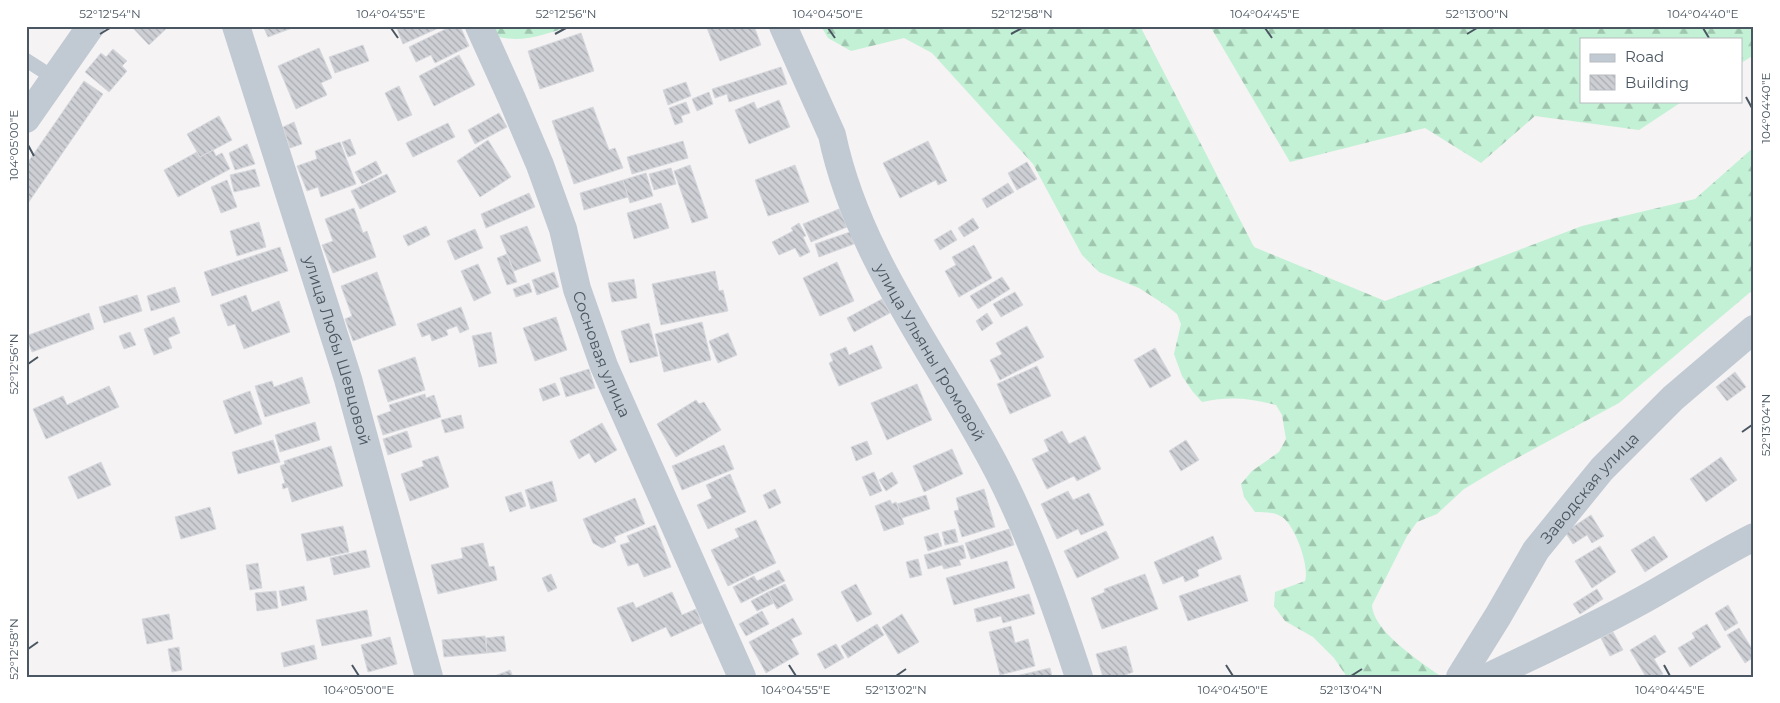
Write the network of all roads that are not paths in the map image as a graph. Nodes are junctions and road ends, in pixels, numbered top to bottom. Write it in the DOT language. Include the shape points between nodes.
graph roads {
  1 [pos="91,26"];
  2 [pos="236,26"];
  3 [pos="479,26"];
  4 [pos="783,26"];
  5 [pos="26,60"];
  6 [pos="54,78"];
  7 [pos="26,119"];
  8 [pos="1754,330"];
  9 [pos="1754,537"];
  10 [pos="429,677"];
  11 [pos="742,677"];
  12 [pos="1079,677"];
  13 [pos="1460,677"];
  14 [pos="1488,677"];
  1 -- 6 [label="street"];
  2 -- 10 [label="street, улица Любы Шевцовой" via="348,379"];
  3 -- 11 [label="street, Сосновая улица" via="540,165 563,229 591,334"];
  4 -- 12 [label="street, улица Ульяны Громовой" via="832,135 856,214 867,238 906,313 998,472 1022,524 1048,584"];
  5 -- 6 [label="lane"];
  6 -- 7 [label="street"];
  8 -- 13 [label="street, Заводская улица" via="1673,398 1602,469 1536,550"];
  9 -- 14 [label="street" via="1654,593"];
}
